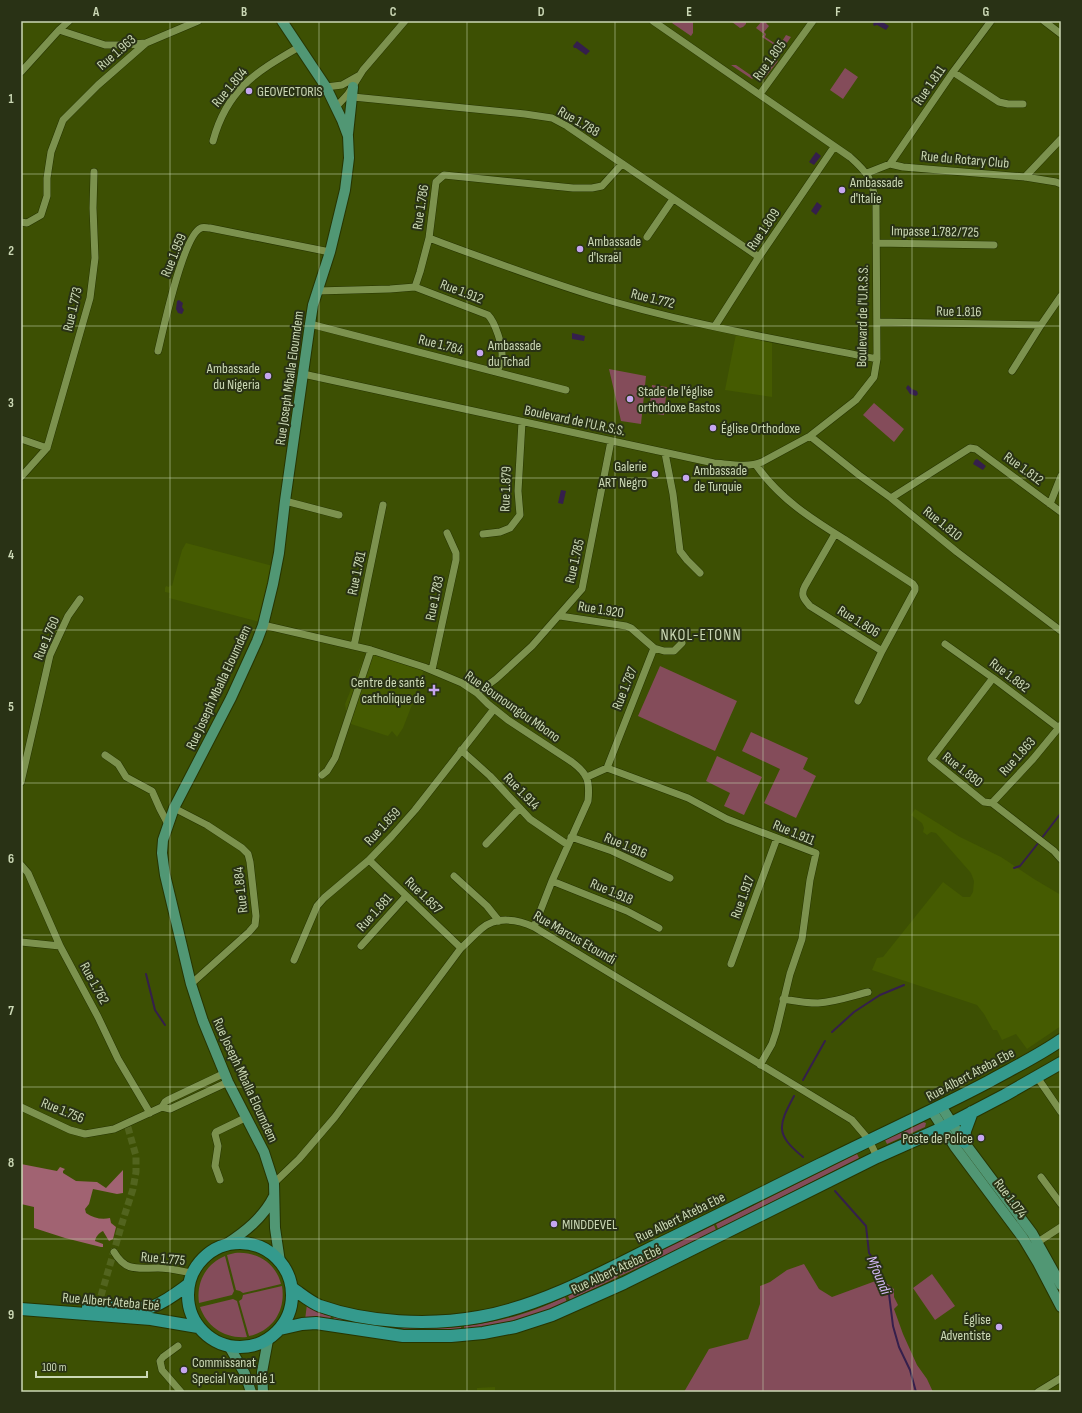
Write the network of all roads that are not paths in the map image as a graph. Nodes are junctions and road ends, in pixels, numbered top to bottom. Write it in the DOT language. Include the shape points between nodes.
graph roads {
  1 [pos="69,21"];
  2 [pos="198,21"];
  3 [pos="282,21"];
  4 [pos="405,21"];
  5 [pos="653,21"];
  6 [pos="812,21"];
  7 [pos="991,21"];
  8 [pos="1044,21"];
  9 [pos="59,30"];
  10 [pos="1061,34"];
  11 [pos="146,43"];
  12 [pos="299,47"];
  13 [pos="21,72"];
  14 [pos="953,72"];
  15 [pos="358,76"];
  16 [pos="326,87"];
  17 [pos="353,92"];
  18 [pos="760,94"];
  19 [pos="1023,104"];
  20 [pos="336,107"];
  21 [pos="348,136"];
  22 [pos="1061,139"];
  23 [pos="213,141"];
  24 [pos="834,147"];
  25 [pos="622,164"];
  26 [pos="890,164"];
  27 [pos="94,172"];
  28 [pos="867,173"];
  29 [pos="1025,177"];
  30 [pos="1061,184"];
  31 [pos="673,199"];
  32 [pos="21,222"];
  33 [pos="647,237"];
  34 [pos="429,238"];
  35 [pos="876,243"];
  36 [pos="994,245"];
  37 [pos="330,252"];
  38 [pos="759,257"];
  39 [pos="415,287"];
  40 [pos="317,291"];
  41 [pos="1061,296"];
  42 [pos="877,322"];
  43 [pos="310,324"];
  44 [pos="1041,325"];
  45 [pos="715,326"];
  46 [pos="158,351"];
  47 [pos="877,359"];
  48 [pos="1012,371"];
  49 [pos="497,372"];
  50 [pos="303,374"];
  51 [pos="566,390"];
  52 [pos="522,422"];
  53 [pos="810,436"];
  54 [pos="21,439"];
  55 [pos="611,441"];
  56 [pos="48,448"];
  57 [pos="665,453"];
  58 [pos="756,465"];
  59 [pos="1061,476"];
  60 [pos="21,477"];
  61 [pos="891,498"];
  62 [pos="285,501"];
  63 [pos="1050,504"];
  64 [pos="383,505"];
  65 [pos="1061,512"];
  66 [pos="339,515"];
  67 [pos="447,533"];
  68 [pos="483,534"];
  69 [pos="835,534"];
  70 [pos="700,573"];
  71 [pos="80,599"];
  72 [pos="560,616"];
  73 [pos="263,625"];
  74 [pos="1060,628"];
  75 [pos="682,643"];
  76 [pos="945,644"];
  77 [pos="354,646"];
  78 [pos="654,648"];
  79 [pos="371,650"];
  80 [pos="882,651"];
  81 [pos="432,670"];
  82 [pos="993,678"];
  83 [pos="478,693"];
  84 [pos="858,701"];
  85 [pos="494,709"];
  86 [pos="1060,727"];
  87 [pos="461,750"];
  88 [pos="105,755"];
  89 [pos="607,768"];
  90 [pos="322,775"];
  91 [pos="587,777"];
  92 [pos="21,782"];
  93 [pos="992,803"];
  94 [pos="174,808"];
  95 [pos="520,808"];
  96 [pos="168,824"];
  97 [pos="571,837"];
  98 [pos="777,838"];
  99 [pos="486,844"];
  100 [pos="568,845"];
  101 [pos="1061,859"];
  102 [pos="369,860"];
  103 [pos="21,864"];
  104 [pos="454,876"];
  105 [pos="670,878"];
  106 [pos="552,881"];
  107 [pos="406,896"];
  108 [pos="499,921"];
  109 [pos="534,926"];
  110 [pos="660,928"];
  111 [pos="21,942"];
  112 [pos="60,946"];
  113 [pos="361,946"];
  114 [pos="461,948"];
  115 [pos="294,960"];
  116 [pos="731,964"];
  117 [pos="191,984"];
  118 [pos="868,992"];
  119 [pos="783,999"];
  120 [pos="1061,1040"];
  121 [pos="1061,1063"];
  122 [pos="760,1065"];
  123 [pos="226,1077"];
  124 [pos="1037,1077"];
  125 [pos="21,1107"];
  126 [pos="937,1108"];
  127 [pos="150,1112"];
  128 [pos="972,1112"];
  129 [pos="1061,1112"];
  130 [pos="247,1117"];
  131 [pos="944,1126"];
  132 [pos="869,1140"];
  133 [pos="964,1142"];
  134 [pos="877,1157"];
  135 [pos="1041,1177"];
  136 [pos="220,1180"];
  137 [pos="274,1183"];
  138 [pos="275,1194"];
  139 [pos="1061,1204"];
  140 [pos="1061,1227"];
  141 [pos="1038,1242"];
  142 [pos="225,1245"];
  143 [pos="114,1252"];
  144 [pos="280,1262"];
  145 [pos="1049,1272"];
  146 [pos="190,1279"];
  147 [pos="1061,1285"];
  148 [pos="292,1288"];
  149 [pos="21,1300"];
  150 [pos="1061,1307"];
  151 [pos="21,1309"];
  152 [pos="198,1327"];
  153 [pos="280,1329"];
  154 [pos="268,1340"];
  155 [pos="178,1346"];
  156 [pos="229,1346"];
  157 [pos="1061,1378"];
  158 [pos="181,1392"];
  159 [pos="251,1392"];
  160 [pos="263,1392"];
  161 [pos="1038,1392"];
  1 -- 9 [label="street"];
  2 -- 11 [label="street, Rue 1.963"];
  3 -- 12 [label="main road, Rue Joseph Mballa Eloumdem"];
  4 -- 15 [label="street"];
  5 -- 18 [label="street, Boulevard de l'U.R.S.S."];
  6 -- 18 [label="street, Rue 1.805"];
  7 -- 14 [label="street, Rue 1.811"];
  8 -- 10 [label="street"];
  9 -- 11 [label="street" via="105,45"];
  9 -- 13 [label="street"];
  11 -- 32 [label="street, Rue 1.963" via="63,120 51,152 47,196 41,215"];
  12 -- 16 [label="main road, Rue Joseph Mballa Eloumdem"];
  12 -- 23 [label="street, Rue 1.804" via="247,81 224,110"];
  14 -- 19 [label="street" via="999,102"];
  14 -- 26 [label="street, Rue 1.811"];
  15 -- 16 [label="street" via="342,85"];
  15 -- 17 [label="street"];
  16 -- 20 [label="main road, Rue Joseph Mballa Eloumdem"];
  17 -- 20 [label="street"];
  17 -- 21 [label="main road"];
  17 -- 25 [label="street, Rue 1.788" via="552,118"];
  18 -- 24 [label="street, Boulevard de l'U.R.S.S."];
  20 -- 21 [label="main road, Rue Joseph Mballa Eloumdem"];
  21 -- 37 [label="main road, Rue Joseph Mballa Eloumdem" via="349,158 345,190"];
  22 -- 29 [label="street"];
  24 -- 28 [label="street, Boulevard de l'U.R.S.S." via="850,157"];
  24 -- 38 [label="street, Rue 1.809"];
  25 -- 31 [label="street, Rue 1.788"];
  25 -- 34 [label="street, Rue 1.786" via="602,186 592,188 444,175 436,182"];
  26 -- 28 [label="street"];
  26 -- 29 [label="street, Rue du Rotary Club"];
  27 -- 56 [label="street, Rue 1.773" via="94,258 90,298"];
  28 -- 35 [label="street, Boulevard de l'U.R.S.S." via="876,202"];
  29 -- 30 [label="street, Rue du Rotary Club"];
  31 -- 33 [label="street"];
  31 -- 38 [label="street, Rue 1.788"];
  34 -- 39 [label="street, Rue 1.786"];
  34 -- 45 [label="street, Rue 1.772" via="591,295"];
  35 -- 36 [label="street, Impasse 1.782/725"];
  35 -- 42 [label="street, Boulevard de l'U.R.S.S."];
  37 -- 40 [label="main road, Rue Joseph Mballa Eloumdem"];
  37 -- 46 [label="street, Rue 1.959" via="210,228 198,230 183,256"];
  38 -- 45 [label="street, Rue 1.809"];
  39 -- 40 [label="street"];
  39 -- 49 [label="street, Rue 1.912" via="488,315 492,319 502,350"];
  40 -- 43 [label="main road, Rue Joseph Mballa Eloumdem"];
  41 -- 44 [label="street"];
  42 -- 44 [label="street, Rue 1.816"];
  42 -- 47 [label="street, Boulevard de l'U.R.S.S."];
  43 -- 49 [label="street, Rue 1.784"];
  43 -- 50 [label="main road, Rue Joseph Mballa Eloumdem"];
  44 -- 48 [label="street"];
  45 -- 47 [label="street, Rue 1.772"];
  47 -- 53 [label="street, Boulevard de l'U.R.S.S." via="874,377 856,400"];
  49 -- 51 [label="street, Rue 1.784"];
  50 -- 52 [label="street, Boulevard de l'U.R.S.S."];
  50 -- 62 [label="main road, Rue Joseph Mballa Eloumdem"];
  52 -- 55 [label="street, Boulevard de l'U.R.S.S."];
  52 -- 68 [label="street, Rue 1.879" via="518,491 520,515 510,528"];
  53 -- 58 [label="street, Boulevard de l'U.R.S.S."];
  53 -- 61 [label="street, Rue 1.810"];
  54 -- 56 [label="street"];
  55 -- 57 [label="street, Boulevard de l'U.R.S.S."];
  55 -- 72 [label="street, Rue 1.785" via="582,589"];
  56 -- 60 [label="street, Rue 1.773"];
  57 -- 58 [label="street, Boulevard de l'U.R.S.S." via="714,464"];
  57 -- 70 [label="street" via="680,551"];
  58 -- 69 [label="street, Rue 1.806" via="790,503"];
  59 -- 63 [label="street"];
  61 -- 63 [label="street, Rue 1.812" via="970,448 976,449"];
  61 -- 74 [label="street, Rue 1.810" via="957,552"];
  62 -- 66 [label="street"];
  62 -- 73 [label="main road, Rue Joseph Mballa Eloumdem" via="279,553"];
  63 -- 65 [label="street, Rue 1.812"];
  64 -- 77 [label="street, Rue 1.781"];
  67 -- 81 [label="street, Rue 1.783" via="456,553 456,560"];
  69 -- 80 [label="street, Rue 1.806" via="802,592 803,598 810,606"];
  69 -- 80 [label="street, Rue 1.806" via="915,587"];
  71 -- 92 [label="street, Rue 1.760" via="68,616 50,655"];
  72 -- 78 [label="street, Rue 1.920" via="626,626"];
  72 -- 83 [label="street, Rue 1.785" via="513,664"];
  73 -- 77 [label="street, Rue Bounoungou Mbono"];
  73 -- 94 [label="main road, Rue Joseph Mballa Eloumdem" via="251,656"];
  75 -- 78 [label="street" via="674,651"];
  76 -- 82 [label="street, Rue 1.882"];
  77 -- 79 [label="street, Rue Bounoungou Mbono"];
  78 -- 89 [label="street, Rue 1.787"];
  79 -- 81 [label="street, Rue Bounoungou Mbono"];
  79 -- 90 [label="street" via="335,758 327,772"];
  80 -- 84 [label="street"];
  81 -- 83 [label="street, Rue Bounoungou Mbono"];
  82 -- 86 [label="street, Rue 1.882"];
  82 -- 93 [label="street, Rue 1.880" via="930,759 984,802"];
  83 -- 85 [label="street, Rue Bounoungou Mbono"];
  85 -- 87 [label="street, Rue 1.859"];
  85 -- 91 [label="street, Rue Bounoungou Mbono" via="582,769"];
  86 -- 93 [label="street, Rue 1.863"];
  87 -- 95 [label="street, Rue 1.914"];
  87 -- 102 [label="street, Rue 1.859" via="415,810"];
  88 -- 96 [label="street" via="118,764 126,777 152,790"];
  89 -- 91 [label="street"];
  89 -- 98 [label="street, Rue 1.911" via="688,798 727,819"];
  91 -- 97 [label="street" via="588,801"];
  93 -- 101 [label="street, Rue 1.880"];
  94 -- 96 [label="main road, Rue Joseph Mballa Eloumdem"];
  94 -- 117 [label="street, Rue 1.884" via="207,825 248,854 255,908 255,925 250,932"];
  95 -- 99 [label="street"];
  95 -- 100 [label="street, Rue 1.914" via="530,819"];
  96 -- 117 [label="main road, Rue Joseph Mballa Eloumdem" via="162,853 165,875"];
  97 -- 100 [label="street"];
  97 -- 105 [label="street, Rue 1.916" via="612,851"];
  98 -- 116 [label="street, Rue 1.917"];
  98 -- 119 [label="street, Rue 1.911" via="816,853 802,939"];
  100 -- 106 [label="street"];
  102 -- 107 [label="street, Rue 1.857"];
  102 -- 115 [label="street, Rue 1.859" via="317,906"];
  103 -- 112 [label="street, Rue 1.762" via="28,873"];
  104 -- 108 [label="street" via="487,906"];
  106 -- 109 [label="street"];
  106 -- 110 [label="street, Rue 1.918" via="627,911"];
  107 -- 113 [label="street, Rue 1.881"];
  107 -- 114 [label="street, Rue 1.857"];
  108 -- 109 [label="street, Rue Marcus Etoundi" via="514,920"];
  108 -- 114 [label="street, Rue Marcus Etoundi" via="482,928"];
  109 -- 122 [label="street, Rue Marcus Etoundi"];
  111 -- 112 [label="street"];
  112 -- 127 [label="street, Rue 1.762" via="118,1059"];
  114 -- 137 [label="street, Rue Marcus Etoundi" via="335,1117"];
  117 -- 123 [label="main road, Rue Joseph Mballa Eloumdem"];
  118 -- 119 [label="street" via="819,1003"];
  119 -- 122 [label="street, Rue 1.911" via="772,1044"];
  120 -- 126 [label="highway, Rue Albert Ateba Ebe"];
  121 -- 124 [label="highway, Rue Albert Ateba Ebé"];
  122 -- 132 [label="street, Rue Marcus Etoundi" via="852,1120"];
  123 -- 127 [label="street, Rue 1.756" via="168,1100 162,1107"];
  123 -- 130 [label="main road, Rue Joseph Mballa Eloumdem"];
  124 -- 128 [label="highway, Rue Albert Ateba Ebé"];
  124 -- 129 [label="street"];
  125 -- 127 [label="street, Rue 1.756" via="70,1130 85,1134 114,1129"];
  126 -- 131 [label="main road, Rue 1.074"];
  126 -- 132 [label="highway, Rue Albert Ateba Ebe"];
  128 -- 131 [label="highway, Rue Albert Ateba Ebé"];
  128 -- 133 [label="highway"];
  130 -- 136 [label="street" via="215,1134 218,1146 215,1170"];
  130 -- 137 [label="main road, Rue Joseph Mballa Eloumdem" via="264,1152"];
  131 -- 133 [label="main road, Rue 1.074"];
  131 -- 134 [label="highway, Rue Albert Ateba Ebé"];
  131 -- 145 [label="main road, Rue 1.074"];
  132 -- 134 [label="street, Rue Marcus Etoundi"];
  132 -- 148 [label="highway, Rue Albert Ateba Ebe" via="619,1264 521,1307 453,1321 395,1321 365,1317 319,1305"];
  133 -- 141 [label="main road, Rue 1.074"];
  134 -- 153 [label="highway, Rue Albert Ateba Ebé" via="624,1283 581,1303 515,1327 451,1336 403,1336 316,1323"];
  135 -- 139 [label="street"];
  137 -- 138 [label="main road, Rue Joseph Mballa Eloumdem"];
  138 -- 142 [label="main road" via="265,1212 241,1235"];
  138 -- 144 [label="main road, Rue Joseph Mballa Eloumdem" via="275,1228"];
  140 -- 141 [label="street"];
  141 -- 145 [label="main road, Rue 1.074"];
  142 -- 144 [label="highway" via="237,1243 260,1247"];
  142 -- 146 [label="highway" via="206,1256"];
  143 -- 146 [label="street, Rue 1.775" via="125,1265 132,1268 159,1268"];
  144 -- 148 [label="highway"];
  145 -- 147 [label="main road, Rue 1.074"];
  145 -- 150 [label="main road, Rue 1.074"];
  146 -- 149 [label="highway, Rue Albert Ateba Ebé" via="162,1302 144,1308"];
  146 -- 152 [label="highway" via="187,1295 192,1317"];
  148 -- 153 [label="highway" via="290,1310"];
  151 -- 152 [label="highway, Rue Albert Ateba Ebé" via="152,1318"];
  152 -- 156 [label="highway" via="212,1340"];
  153 -- 154 [label="highway"];
  154 -- 156 [label="highway" via="242,1348"];
  154 -- 160 [label="main road" via="262,1372"];
  155 -- 158 [label="street" via="160,1361 162,1370"];
  156 -- 159 [label="main road" via="245,1374"];
  157 -- 161 [label="street"];
}
